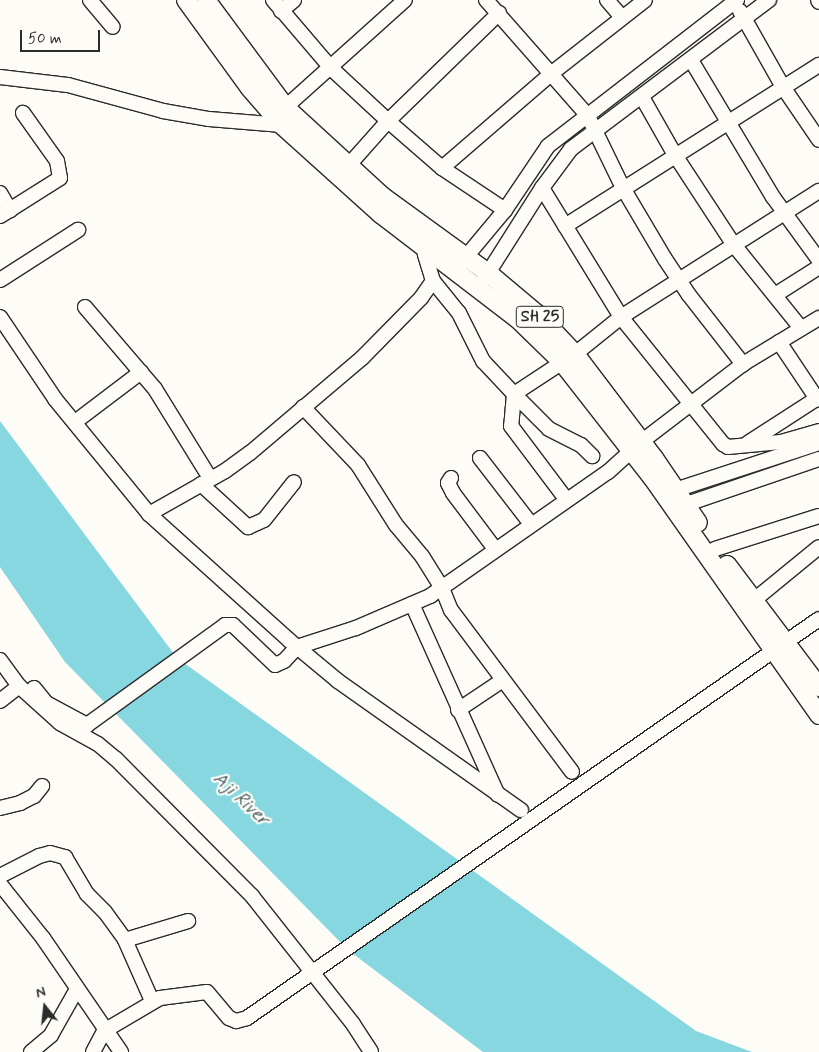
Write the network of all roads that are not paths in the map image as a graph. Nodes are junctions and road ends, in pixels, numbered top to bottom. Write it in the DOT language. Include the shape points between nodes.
graph roads {
  1 [pos="90,0"];
  2 [pos="186,0"];
  3 [pos="206,0"];
  4 [pos="294,0"];
  5 [pos="405,0"];
  6 [pos="486,0"];
  7 [pos="607,0"];
  8 [pos="645,0"];
  9 [pos="769,0"];
  10 [pos="735,1"];
  11 [pos="277,6"];
  12 [pos="499,14"];
  13 [pos="621,16"];
  14 [pos="744,18"];
  15 [pos="113,27"];
  16 [pos="691,60"];
  17 [pos="819,65"];
  18 [pos="332,69"];
  19 [pos="552,73"];
  20 [pos="0,77"];
  21 [pos="783,87"];
  22 [pos="642,97"];
  23 [pos="23,113"];
  24 [pos="588,116"];
  25 [pos="281,117"];
  26 [pos="388,120"];
  27 [pos="728,121"];
  28 [pos="594,133"];
  29 [pos="819,140"];
  30 [pos="675,155"];
  31 [pos="348,166"];
  32 [pos="442,168"];
  33 [pos="542,188"];
  34 [pos="623,188"];
  35 [pos="819,191"];
  36 [pos="0,193"];
  37 [pos="505,210"];
  38 [pos="5,213"];
  39 [pos="784,213"];
  40 [pos="565,226"];
  41 [pos="78,230"];
  42 [pos="428,241"];
  43 [pos="734,245"];
  44 [pos="819,260"];
  45 [pos="460,264"];
  46 [pos="819,267"];
  47 [pos="488,273"];
  48 [pos="0,280"];
  49 [pos="433,281"];
  50 [pos="680,281"];
  51 [pos="479,288"];
  52 [pos="775,295"];
  53 [pos="84,307"];
  54 [pos="0,317"];
  55 [pos="620,317"];
  56 [pos="819,318"];
  57 [pos="801,328"];
  58 [pos="780,342"];
  59 [pos="568,358"];
  60 [pos="743,364"];
  61 [pos="142,372"];
  62 [pos="514,394"];
  63 [pos="818,398"];
  64 [pos="690,404"];
  65 [pos="303,407"];
  66 [pos="75,422"];
  67 [pos="819,431"];
  68 [pos="819,443"];
  69 [pos="747,444"];
  70 [pos="636,447"];
  71 [pos="592,456"];
  72 [pos="480,458"];
  73 [pos="819,459"];
  74 [pos="451,478"];
  75 [pos="206,481"];
  76 [pos="294,482"];
  77 [pos="669,492"];
  78 [pos="566,499"];
  79 [pos="679,506"];
  80 [pos="149,514"];
  81 [pos="819,516"];
  82 [pos="531,524"];
  83 [pos="819,547"];
  84 [pos="495,549"];
  85 [pos="715,549"];
  86 [pos="442,588"];
  87 [pos="753,600"];
  88 [pos="412,604"];
  89 [pos="819,619"];
  90 [pos="296,647"];
  91 [pos="781,648"];
  92 [pos="0,660"];
  93 [pos="503,680"];
  94 [pos="20,686"];
  95 [pos="819,687"];
  96 [pos="34,688"];
  97 [pos="0,701"];
  98 [pos="458,710"];
  99 [pos="819,715"];
  100 [pos="572,772"];
  101 [pos="42,786"];
  102 [pos="498,796"];
  103 [pos="0,808"];
  104 [pos="521,810"];
  105 [pos="0,876"];
  106 [pos="0,884"];
  107 [pos="188,921"];
  108 [pos="125,940"];
  109 [pos="313,974"];
  110 [pos="76,989"];
  111 [pos="152,1001"];
  112 [pos="104,1031"];
  113 [pos="31,1052"];
  114 [pos="93,1052"];
  115 [pos="121,1052"];
  116 [pos="371,1052"];
  1 -- 15 [label="street"];
  2 -- 25 [label="main road"];
  3 -- 25 [label="main road, SH 25"];
  4 -- 11 [label="street"];
  5 -- 18 [label="street"];
  6 -- 12 [label="street"];
  7 -- 13 [label="street"];
  8 -- 13 [label="street"];
  9 -- 14 [label="street"];
  10 -- 14 [label="street"];
  10 -- 24 [label="street"];
  11 -- 18 [label="street"];
  12 -- 19 [label="street"];
  12 -- 26 [label="street"];
  13 -- 19 [label="street"];
  14 -- 16 [label="street"];
  14 -- 21 [label="street"];
  16 -- 22 [label="street"];
  16 -- 27 [label="street"];
  17 -- 21 [label="street"];
  18 -- 25 [label="street"];
  18 -- 26 [label="street"];
  19 -- 24 [label="street"];
  19 -- 32 [label="street"];
  20 -- 25 [label="street" via="68,85 163,111 209,119"];
  21 -- 27 [label="street"];
  21 -- 29 [label="street"];
  22 -- 28 [label="street"];
  22 -- 30 [label="street"];
  23 -- 38 [label="street" via="57,161 60,178"];
  24 -- 28 [label="street"];
  24 -- 37 [label="street" via="548,146"];
  25 -- 31 [label="main road, SH 25"];
  25 -- 42 [label="main road" via="381,214"];
  26 -- 31 [label="street"];
  26 -- 32 [label="street"];
  27 -- 30 [label="street"];
  27 -- 39 [label="street"];
  28 -- 33 [label="street" via="562,158"];
  28 -- 34 [label="street"];
  30 -- 34 [label="street"];
  30 -- 43 [label="street"];
  31 -- 42 [label="main road, SH 25"];
  32 -- 37 [label="street"];
  33 -- 40 [label="street"];
  33 -- 47 [label="street"];
  34 -- 40 [label="street"];
  34 -- 50 [label="street"];
  35 -- 39 [label="street"];
  36 -- 38 [label="street"];
  37 -- 45 [label="street"];
  39 -- 43 [label="street"];
  39 -- 44 [label="street"];
  40 -- 55 [label="street"];
  41 -- 48 [label="street"];
  42 -- 45 [label="main road, SH 25"];
  42 -- 49 [label="street"];
  43 -- 50 [label="street"];
  43 -- 52 [label="street"];
  45 -- 47 [label="main road, SH 25"];
  45 -- 51 [label="main road"];
  46 -- 52 [label="street"];
  47 -- 51 [label="street"];
  47 -- 59 [label="main road, SH 25" via="522,299"];
  49 -- 62 [label="street" via="459,313 483,361"];
  49 -- 65 [label="street" via="421,298 362,358"];
  50 -- 55 [label="street"];
  50 -- 60 [label="street"];
  51 -- 59 [label="main road"];
  52 -- 57 [label="street"];
  53 -- 61 [label="street"];
  54 -- 66 [label="street" via="55,399"];
  55 -- 59 [label="street"];
  55 -- 64 [label="street"];
  56 -- 57 [label="street"];
  57 -- 58 [label="street"];
  58 -- 60 [label="street"];
  58 -- 63 [label="street"];
  59 -- 62 [label="street"];
  59 -- 70 [label="main road, SH 25"];
  60 -- 64 [label="street"];
  61 -- 66 [label="street"];
  61 -- 75 [label="street"];
  62 -- 71 [label="street" via="548,429 581,445"];
  62 -- 78 [label="street" via="510,426"];
  63 -- 69 [label="street"];
  64 -- 69 [label="street" via="723,444 728,447"];
  64 -- 70 [label="street"];
  65 -- 75 [label="street" via="250,453"];
  65 -- 86 [label="street" via="358,465"];
  66 -- 80 [label="street"];
  67 -- 69 [label="street" via="781,442"];
  68 -- 77 [label="street"];
  70 -- 77 [label="main road, SH 25"];
  70 -- 78 [label="street" via="608,472"];
  72 -- 82 [label="street"];
  73 -- 79 [label="street"];
  74 -- 84 [label="street" via="448,483 452,493"];
  75 -- 76 [label="street" via="248,527 264,520"];
  75 -- 80 [label="street"];
  77 -- 79 [label="main road, SH 25"];
  78 -- 82 [label="street"];
  79 -- 85 [label="main road, SH 25"];
  79 -- 91 [label="main road"];
  80 -- 90 [label="street"];
  81 -- 85 [label="street"];
  82 -- 84 [label="street"];
  83 -- 87 [label="street"];
  84 -- 86 [label="street"];
  85 -- 87 [label="main road, SH 25"];
  86 -- 88 [label="street"];
  86 -- 93 [label="street" via="451,610"];
  87 -- 91 [label="main road, SH 25"];
  88 -- 90 [label="street" via="356,628"];
  88 -- 98 [label="street"];
  89 -- 91 [label="street"];
  90 -- 96 [label="street" via="284,661 275,665 232,625 225,625 87,725 46,703"];
  90 -- 102 [label="street"];
  91 -- 95 [label="main road, SH 25"];
  91 -- 99 [label="main road"];
  91 -- 109 [label="street"];
  92 -- 94 [label="street"];
  93 -- 98 [label="street"];
  93 -- 100 [label="street"];
  94 -- 97 [label="street"];
  94 -- 109 [label="street" via="60,722 98,744 116,759 252,896"];
  98 -- 102 [label="street"];
  101 -- 103 [label="street" via="34,796"];
  102 -- 104 [label="street"];
  105 -- 108 [label="street" via="39,856 50,853 65,857 87,894"];
  106 -- 110 [label="street" via="43,938"];
  107 -- 108 [label="street"];
  108 -- 111 [label="street"];
  109 -- 111 [label="street" via="242,1021 229,1018 207,992"];
  109 -- 116 [label="street"];
  110 -- 112 [label="street"];
  110 -- 113 [label="street" via="51,1035"];
  111 -- 112 [label="street"];
  112 -- 114 [label="street"];
  112 -- 115 [label="street"];
}
